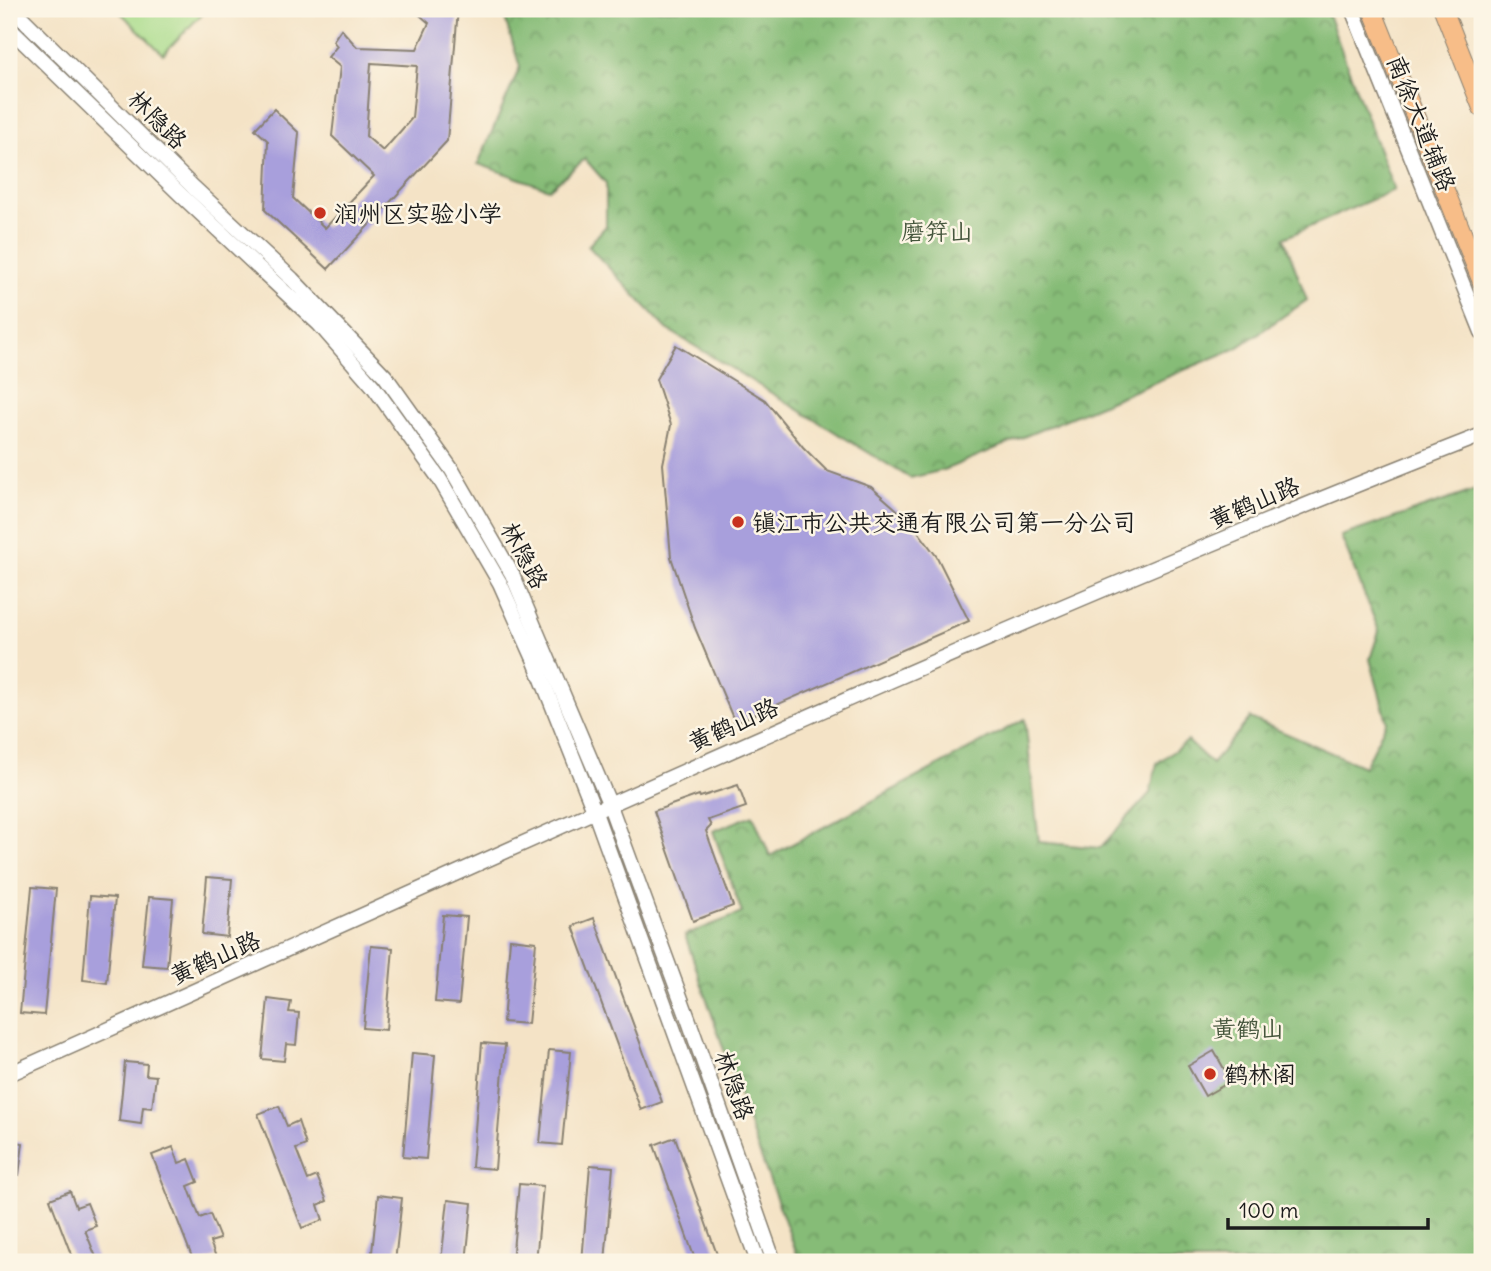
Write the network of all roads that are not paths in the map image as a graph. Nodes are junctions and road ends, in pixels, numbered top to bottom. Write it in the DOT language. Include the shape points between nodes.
graph roads {
  1 [pos="13,9"];
  2 [pos="1352,9"];
  3 [pos="1372,9"];
  4 [pos="1443,9"];
  5 [pos="9,28"];
  6 [pos="1482,108"];
  7 [pos="1482,282"];
  8 [pos="1482,332"];
  9 [pos="1482,435"];
  10 [pos="609,803"];
  11 [pos="594,810"];
  12 [pos="9,1074"];
  13 [pos="758,1262"];
  14 [pos="774,1262"];
  1 -- 10 [label="street, 林隐路" via="292,279 385,376 452,470 512,574"];
  2 -- 8 [label="street, 南徐大道辅路"];
  3 -- 7 [label="main road"];
  4 -- 6 [label="main road"];
  5 -- 11 [label="street, 林隐路" via="319,324 373,386 439,478 500,583"];
  9 -- 10 [label="street, 黄鹤山路" via="990,638"];
  10 -- 11 [label="street, 黄鹤山路"];
  10 -- 14 [label="street, 林隐路"];
  11 -- 12 [label="street, 黄鹤山路"];
  11 -- 13 [label="street, 林隐路"];
}
